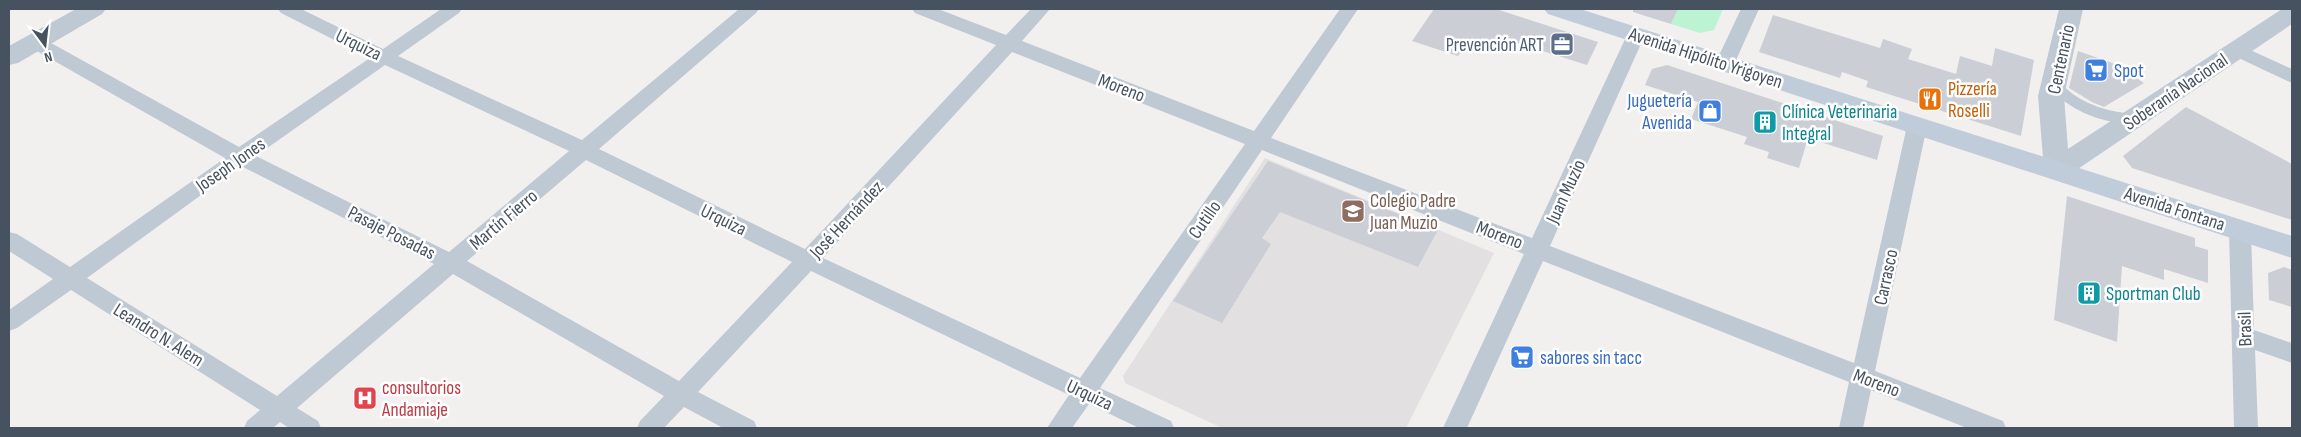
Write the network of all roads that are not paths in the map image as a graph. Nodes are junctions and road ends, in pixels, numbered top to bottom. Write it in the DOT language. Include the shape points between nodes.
graph roads {
  1 [pos="94,9"];
  2 [pos="288,9"];
  3 [pos="453,9"];
  4 [pos="750,9"];
  5 [pos="921,9"];
  6 [pos="1041,9"];
  7 [pos="1349,9"];
  8 [pos="1556,9"];
  9 [pos="1750,9"];
  10 [pos="2071,9"];
  11 [pos="2292,13"];
  12 [pos="1636,35"];
  13 [pos="36,42"];
  14 [pos="1010,43"];
  15 [pos="2236,50"];
  16 [pos="9,57"];
  17 [pos="384,57"];
  18 [pos="1726,64"];
  19 [pos="2292,77"];
  20 [pos="2053,81"];
  21 [pos="2133,119"];
  22 [pos="1917,126"];
  23 [pos="1258,140"];
  24 [pos="584,150"];
  25 [pos="240,156"];
  26 [pos="2057,170"];
  27 [pos="2240,230"];
  28 [pos="9,240"];
  29 [pos="2292,247"];
  30 [pos="1538,249"];
  31 [pos="808,260"];
  32 [pos="452,262"];
  33 [pos="69,278"];
  34 [pos="9,322"];
  35 [pos="2244,336"];
  36 [pos="2292,353"];
  37 [pos="1863,377"];
  38 [pos="1084,392"];
  39 [pos="681,394"];
  40 [pos="279,408"];
  41 [pos="256,428"];
  42 [pos="309,428"];
  43 [pos="649,428"];
  44 [pos="745,428"];
  45 [pos="1059,428"];
  46 [pos="1162,428"];
  47 [pos="1455,428"];
  48 [pos="1851,428"];
  49 [pos="1994,428"];
  50 [pos="2246,428"];
  1 -- 13 [label="street"];
  2 -- 17 [label="street, Urquiza"];
  3 -- 17 [label="street, Joseph Jones"];
  4 -- 24 [label="street, Martín Fierro"];
  5 -- 14 [label="street, Moreno"];
  6 -- 14 [label="street, José Hernández"];
  7 -- 23 [label="street, Cutillo"];
  8 -- 12 [label="main road, Avenida Hipólito Yrigoyen"];
  9 -- 18 [label="street"];
  10 -- 20 [label="street, Centenario"];
  11 -- 15 [label="street, Soberanía Nacional"];
  12 -- 18 [label="main road, Avenida Hipólito Yrigoyen"];
  12 -- 30 [label="street, Juan Muzio"];
  13 -- 16 [label="street"];
  13 -- 25 [label="street, Pasaje Posadas"];
  14 -- 23 [label="street, Moreno"];
  14 -- 31 [label="street, José Hernández"];
  15 -- 19 [label="street"];
  15 -- 21 [label="street, Soberanía Nacional"];
  17 -- 24 [label="street, Urquiza"];
  17 -- 25 [label="street, Joseph Jones"];
  18 -- 22 [label="main road, Avenida Hipólito Yrigoyen"];
  20 -- 21 [label="lane" via="2064,96 2072,100 2108,116"];
  20 -- 26 [label="street, Centenario" via="2051,114"];
  21 -- 26 [label="street, Soberanía Nacional"];
  22 -- 26 [label="main road, Avenida Hipólito Yrigoyen"];
  22 -- 37 [label="street, Carrasco"];
  23 -- 30 [label="street, Moreno"];
  23 -- 38 [label="street, Cutillo"];
  24 -- 31 [label="street, Urquiza"];
  24 -- 32 [label="street, Martín Fierro"];
  25 -- 32 [label="street, Pasaje Posadas"];
  25 -- 33 [label="street, Joseph Jones"];
  26 -- 27 [label="main road, Avenida Fontana"];
  27 -- 29 [label="main road, Avenida Fontana"];
  27 -- 35 [label="street, Brasil"];
  28 -- 33 [label="street, Leandro N. Alem"];
  30 -- 37 [label="street, Moreno"];
  30 -- 47 [label="street, Juan Muzio"];
  31 -- 38 [label="street, Urquiza"];
  31 -- 39 [label="street, José Hernández"];
  32 -- 39 [label="street, Pasaje Posadas"];
  32 -- 40 [label="street, Martín Fierro"];
  33 -- 34 [label="street, Joseph Jones"];
  33 -- 40 [label="street, Leandro N. Alem"];
  35 -- 36 [label="street"];
  35 -- 50 [label="street, Brasil"];
  37 -- 48 [label="street, Carrasco"];
  37 -- 49 [label="street, Moreno"];
  38 -- 45 [label="street, Cutillo"];
  38 -- 46 [label="street, Urquiza"];
  39 -- 43 [label="street, José Hernández"];
  39 -- 44 [label="street, Pasaje Posadas"];
  40 -- 41 [label="street, Martín Fierro"];
  40 -- 42 [label="street, Leandro N. Alem"];
}
